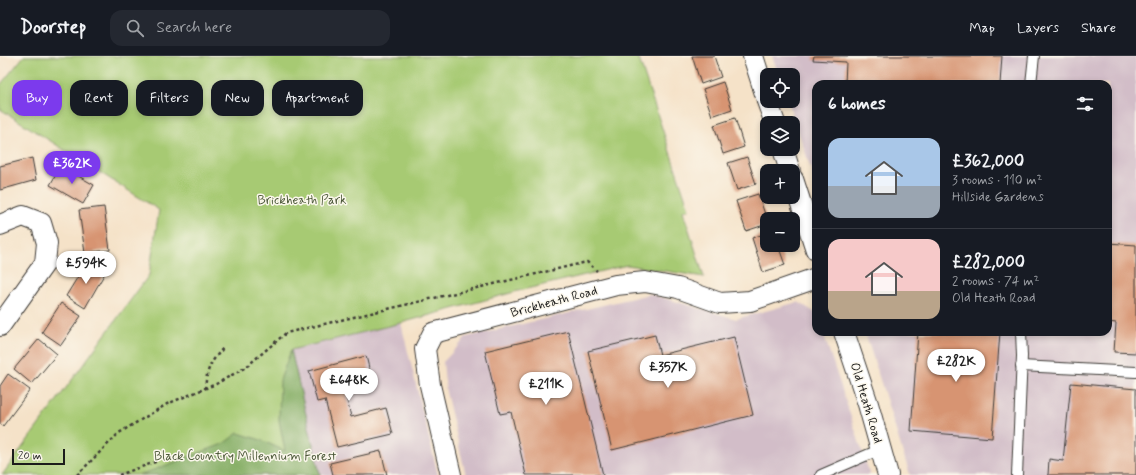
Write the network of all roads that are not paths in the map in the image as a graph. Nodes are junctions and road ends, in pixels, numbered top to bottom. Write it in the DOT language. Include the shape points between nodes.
graph roads {
  1 [pos="753,56"];
  2 [pos="1034,56"];
  3 [pos="760,78"];
  4 [pos="1031,80"];
  5 [pos="800,201"];
  6 [pos="0,225"];
  7 [pos="812,238"];
  8 [pos="812,279"];
  9 [pos="0,326"];
  10 [pos="845,336"];
  11 [pos="1021,336"];
  12 [pos="1021,366"];
  13 [pos="1136,372"];
  14 [pos="881,449"];
  15 [pos="451,475"];
  16 [pos="821,475"];
  17 [pos="888,475"];
  18 [pos="1017,475"];
  1 -- 3 [label="street"];
  2 -- 4 [label="lane"];
  5 -- 7 [label="street"];
  6 -- 9 [label="street" via="23,216 40,223 47,243 45,263"];
  8 -- 15 [label="street, Brickheath Road" via="750,301 720,303 678,288 645,282 616,285 433,333 425,349 430,385"];
  10 -- 14 [label="street, Old Heath Road"];
  11 -- 12 [label="lane"];
  12 -- 13 [label="lane"];
  12 -- 18 [label="lane"];
  14 -- 16 [label="lane"];
  14 -- 17 [label="street, Old Heath Road"];
}
